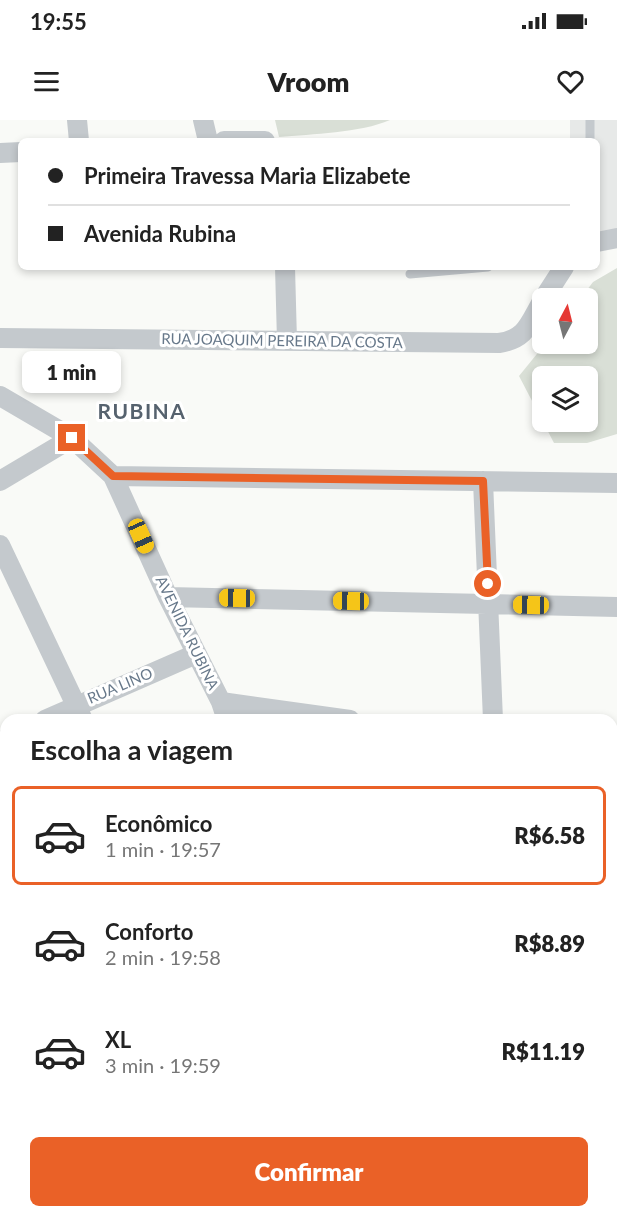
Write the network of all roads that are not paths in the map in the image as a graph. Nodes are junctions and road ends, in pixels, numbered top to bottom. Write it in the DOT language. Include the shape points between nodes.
graph roads {
  1 [pos="77,120"];
  2 [pos="203,120"];
  3 [pos="590,120"];
  4 [pos="79,138"];
  5 [pos="207,138"];
  6 [pos="590,138"];
  7 [pos="18,152"];
  8 [pos="0,153"];
  9 [pos="617,238"];
  10 [pos="600,241"];
  11 [pos="285,270"];
  12 [pos="455,270"];
  13 [pos="562,270"];
  14 [pos="410,274"];
  15 [pos="550,288"];
  16 [pos="532,318"];
  17 [pos="0,338"];
  18 [pos="287,341"];
  19 [pos="0,396"];
  20 [pos="72,438"];
  21 [pos="113,476"];
  22 [pos="0,481"];
  23 [pos="483,481"];
  24 [pos="617,483"];
  25 [pos="0,545"];
  26 [pos="168,597"];
  27 [pos="489,604"];
  28 [pos="617,607"];
  29 [pos="196,654"];
  30 [pos="224,711"];
  31 [pos="79,712"];
  32 [pos="266,714"];
  33 [pos="493,714"];
  1 -- 4 [label="street"];
  2 -- 5 [label="street"];
  3 -- 6 [label="lane"];
  7 -- 8 [label="street"];
  9 -- 10 [label="street"];
  11 -- 18 [label="street"];
  12 -- 14 [label="lane"];
  13 -- 15 [label="street, RUA JOAQUIM PEREIRA DA COSTA"];
  16 -- 18 [label="street, RUA JOAQUIM PEREIRA DA COSTA" via="522,335 498,343"];
  17 -- 18 [label="street, RUA JOAQUIM PEREIRA DA COSTA"];
  19 -- 20 [label="street, AVENIDA RUBINA"];
  20 -- 21 [label="street, AVENIDA RUBINA"];
  20 -- 22 [label="street"];
  21 -- 23 [label="street"];
  21 -- 26 [label="street, AVENIDA RUBINA"];
  23 -- 24 [label="street"];
  23 -- 27 [label="street"];
  25 -- 31 [label="street"];
  26 -- 27 [label="street"];
  26 -- 29 [label="street, AVENIDA RUBINA"];
  27 -- 28 [label="street"];
  27 -- 33 [label="street"];
  29 -- 30 [label="street, AVENIDA RUBINA"];
  29 -- 31 [label="street, RUA LINO"];
  30 -- 32 [label="street"];
}
